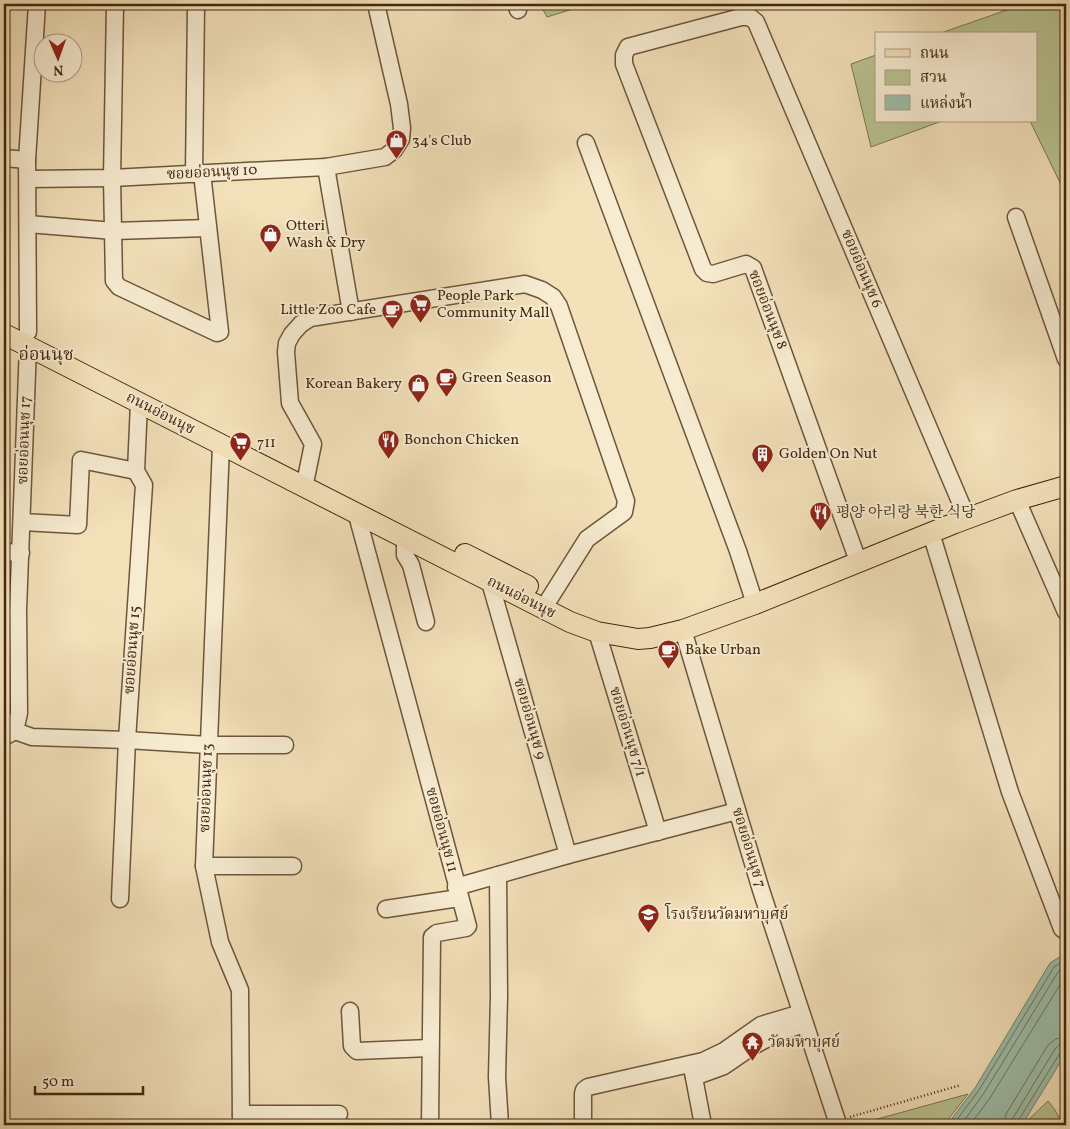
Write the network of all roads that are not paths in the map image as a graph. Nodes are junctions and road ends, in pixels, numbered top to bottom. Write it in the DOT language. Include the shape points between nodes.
graph roads {
  1 [pos="37,4"];
  2 [pos="115,4"];
  3 [pos="196,4"];
  4 [pos="376,4"];
  5 [pos="624,55"];
  6 [pos="586,143"];
  7 [pos="4,158"];
  8 [pos="27,160"];
  9 [pos="326,167"];
  10 [pos="198,174"];
  11 [pos="112,178"];
  12 [pos="28,180"];
  13 [pos="1016,217"];
  14 [pos="28,224"];
  15 [pos="207,228"];
  16 [pos="114,231"];
  17 [pos="351,312"];
  18 [pos="4,320"];
  19 [pos="4,334"];
  20 [pos="28,339"];
  21 [pos="1066,359"];
  22 [pos="139,403"];
  23 [pos="221,445"];
  24 [pos="136,471"];
  25 [pos="1066,476"];
  26 [pos="306,481"];
  27 [pos="1066,486"];
  28 [pos="1017,500"];
  29 [pos="357,515"];
  30 [pos="958,515"];
  31 [pos="22,522"];
  32 [pos="932,532"];
  33 [pos="405,538"];
  34 [pos="4,552"];
  35 [pos="21,553"];
  36 [pos="856,556"];
  37 [pos="490,582"];
  38 [pos="752,598"];
  39 [pos="547,603"];
  40 [pos="11,610"];
  41 [pos="1066,612"];
  42 [pos="426,622"];
  43 [pos="683,630"];
  44 [pos="597,632"];
  45 [pos="10,734"];
  46 [pos="128,740"];
  47 [pos="286,745"];
  48 [pos="208,746"];
  49 [pos="737,811"];
  50 [pos="658,832"];
  51 [pos="568,855"];
  52 [pos="204,866"];
  53 [pos="293,866"];
  54 [pos="498,875"];
  55 [pos="458,892"];
  56 [pos="120,900"];
  57 [pos="386,909"];
  58 [pos="1062,929"];
  59 [pos="350,1011"];
  60 [pos="803,1018"];
  61 [pos="430,1048"];
  62 [pos="693,1071"];
  63 [pos="339,1114"];
  64 [pos="241,1120"];
  65 [pos="837,1120"];
  66 [pos="430,1125"];
  67 [pos="500,1125"];
  68 [pos="583,1125"];
  69 [pos="703,1125"];
  1 -- 8 [label="street"];
  2 -- 11 [label="street"];
  3 -- 10 [label="street"];
  4 -- 9 [label="street, ซอยอ่อนนุช 10" via="399,104 401,138 394,150 385,156"];
  5 -- 30 [label="street, ซอยอ่อนนุช 6" via="628,47 741,17 750,17 756,22"];
  5 -- 36 [label="street, ซอยอ่อนนุช 8" via="624,64 703,269 713,274 746,264 753,268"];
  6 -- 38 [label="street" via="738,551"];
  7 -- 8 [label="street"];
  8 -- 12 [label="street"];
  9 -- 10 [label="street, ซอยอ่อนนุช 10"];
  9 -- 17 [label="street"];
  10 -- 11 [label="street, ซอยอ่อนนุช 10"];
  10 -- 15 [label="street"];
  11 -- 12 [label="street, ซอยอ่อนนุช 10"];
  11 -- 16 [label="street"];
  12 -- 14 [label="street"];
  13 -- 21 [label="street"];
  14 -- 16 [label="street"];
  14 -- 20 [label="street"];
  15 -- 16 [label="street"];
  15 -- 16 [label="street" via="220,332 217,333 115,284"];
  17 -- 26 [label="street" via="310,318 301,324 287,343 290,403 313,444"];
  17 -- 39 [label="street" via="525,284 553,297 559,306 626,508 587,539"];
  18 -- 20 [label="main road, ถนนอ่อนนุช"];
  19 -- 20 [label="main road, ถนนอ่อนนุช"];
  20 -- 22 [label="main road, ถนนอ่อนนุช"];
  20 -- 26 [label="main road, ถนนอ่อนนุช"];
  20 -- 31 [label="street, ซอยอ่อนนุช 17"];
  22 -- 23 [label="main road, ถนนอ่อนนุช"];
  22 -- 24 [label="street, ซอยอ่อนนุช 15"];
  23 -- 26 [label="main road, ถนนอ่อนนุช"];
  23 -- 48 [label="street, ซอยอ่อนนุช 13"];
  24 -- 31 [label="street" via="81,460 78,525"];
  24 -- 46 [label="street, ซอยอ่อนนุช 15" via="144,485"];
  25 -- 30 [label="main road, ถนนอ่อนนุช" via="1013,490"];
  26 -- 29 [label="main road, ถนนอ่อนนุช"];
  26 -- 39 [label="main road, ถนนอ่อนนุช"];
  27 -- 28 [label="main road, ถนนอ่อนนุช"];
  28 -- 30 [label="main road, ถนนอ่อนนุช"];
  28 -- 41 [label="street"];
  29 -- 33 [label="main road, ถนนอ่อนนุช"];
  29 -- 55 [label="street, ซอยอ่อนนุช 11"];
  30 -- 32 [label="main road, ถนนอ่อนนุช"];
  30 -- 36 [label="main road, ถนนอ่อนนุช"];
  31 -- 35 [label="street, ซอยอ่อนนุช 17"];
  32 -- 36 [label="main road, ถนนอ่อนนุช"];
  32 -- 58 [label="street" via="1010,792"];
  33 -- 37 [label="main road, ถนนอ่อนนุช"];
  33 -- 42 [label="street" via="405,555 411,565"];
  34 -- 35 [label="street"];
  35 -- 40 [label="street, ซอยอ่อนนุช 17"];
  36 -- 38 [label="main road, ถนนอ่อนนุช"];
  37 -- 39 [label="main road, ถนนอ่อนนุช"];
  37 -- 51 [label="street, ซอยอ่อนนุช 9"];
  38 -- 39 [label="main road, ถนนอ่อนนุช" via="680,619 638,627 599,620"];
  38 -- 43 [label="main road, ถนนอ่อนนุช"];
  39 -- 44 [label="main road, ถนนอ่อนนุช" via="570,622"];
  40 -- 45 [label="street, ซอยอ่อนนุช 17" via="19,714"];
  43 -- 44 [label="main road, ถนนอ่อนนุช" via="638,639"];
  43 -- 49 [label="street, ซอยอ่อนนุช 7"];
  44 -- 50 [label="street, ซอยอ่อนนุช 7/1"];
  45 -- 46 [label="street"];
  46 -- 48 [label="street"];
  46 -- 56 [label="street, ซอยอ่อนนุช 15"];
  47 -- 48 [label="street"];
  48 -- 52 [label="street, ซอยอ่อนนุช 13"];
  49 -- 50 [label="street"];
  49 -- 60 [label="street, ซอยอ่อนนุช 7"];
  50 -- 51 [label="street"];
  51 -- 54 [label="street"];
  52 -- 53 [label="street"];
  52 -- 64 [label="street, ซอยอ่อนนุช 13" via="220,942 240,990"];
  54 -- 55 [label="street"];
  54 -- 67 [label="street" via="497,1077"];
  55 -- 57 [label="street"];
  55 -- 61 [label="street, ซอยอ่อนนุช 11" via="467,927 437,933 432,938"];
  59 -- 61 [label="street" via="352,1046 356,1052"];
  60 -- 62 [label="street" via="761,1025"];
  60 -- 65 [label="street, ซอยอ่อนนุช 7"];
  61 -- 66 [label="street, ซอยอ่อนนุช 11"];
  62 -- 68 [label="street" via="588,1087 582,1094"];
  62 -- 69 [label="street"];
  63 -- 64 [label="street"];
}
